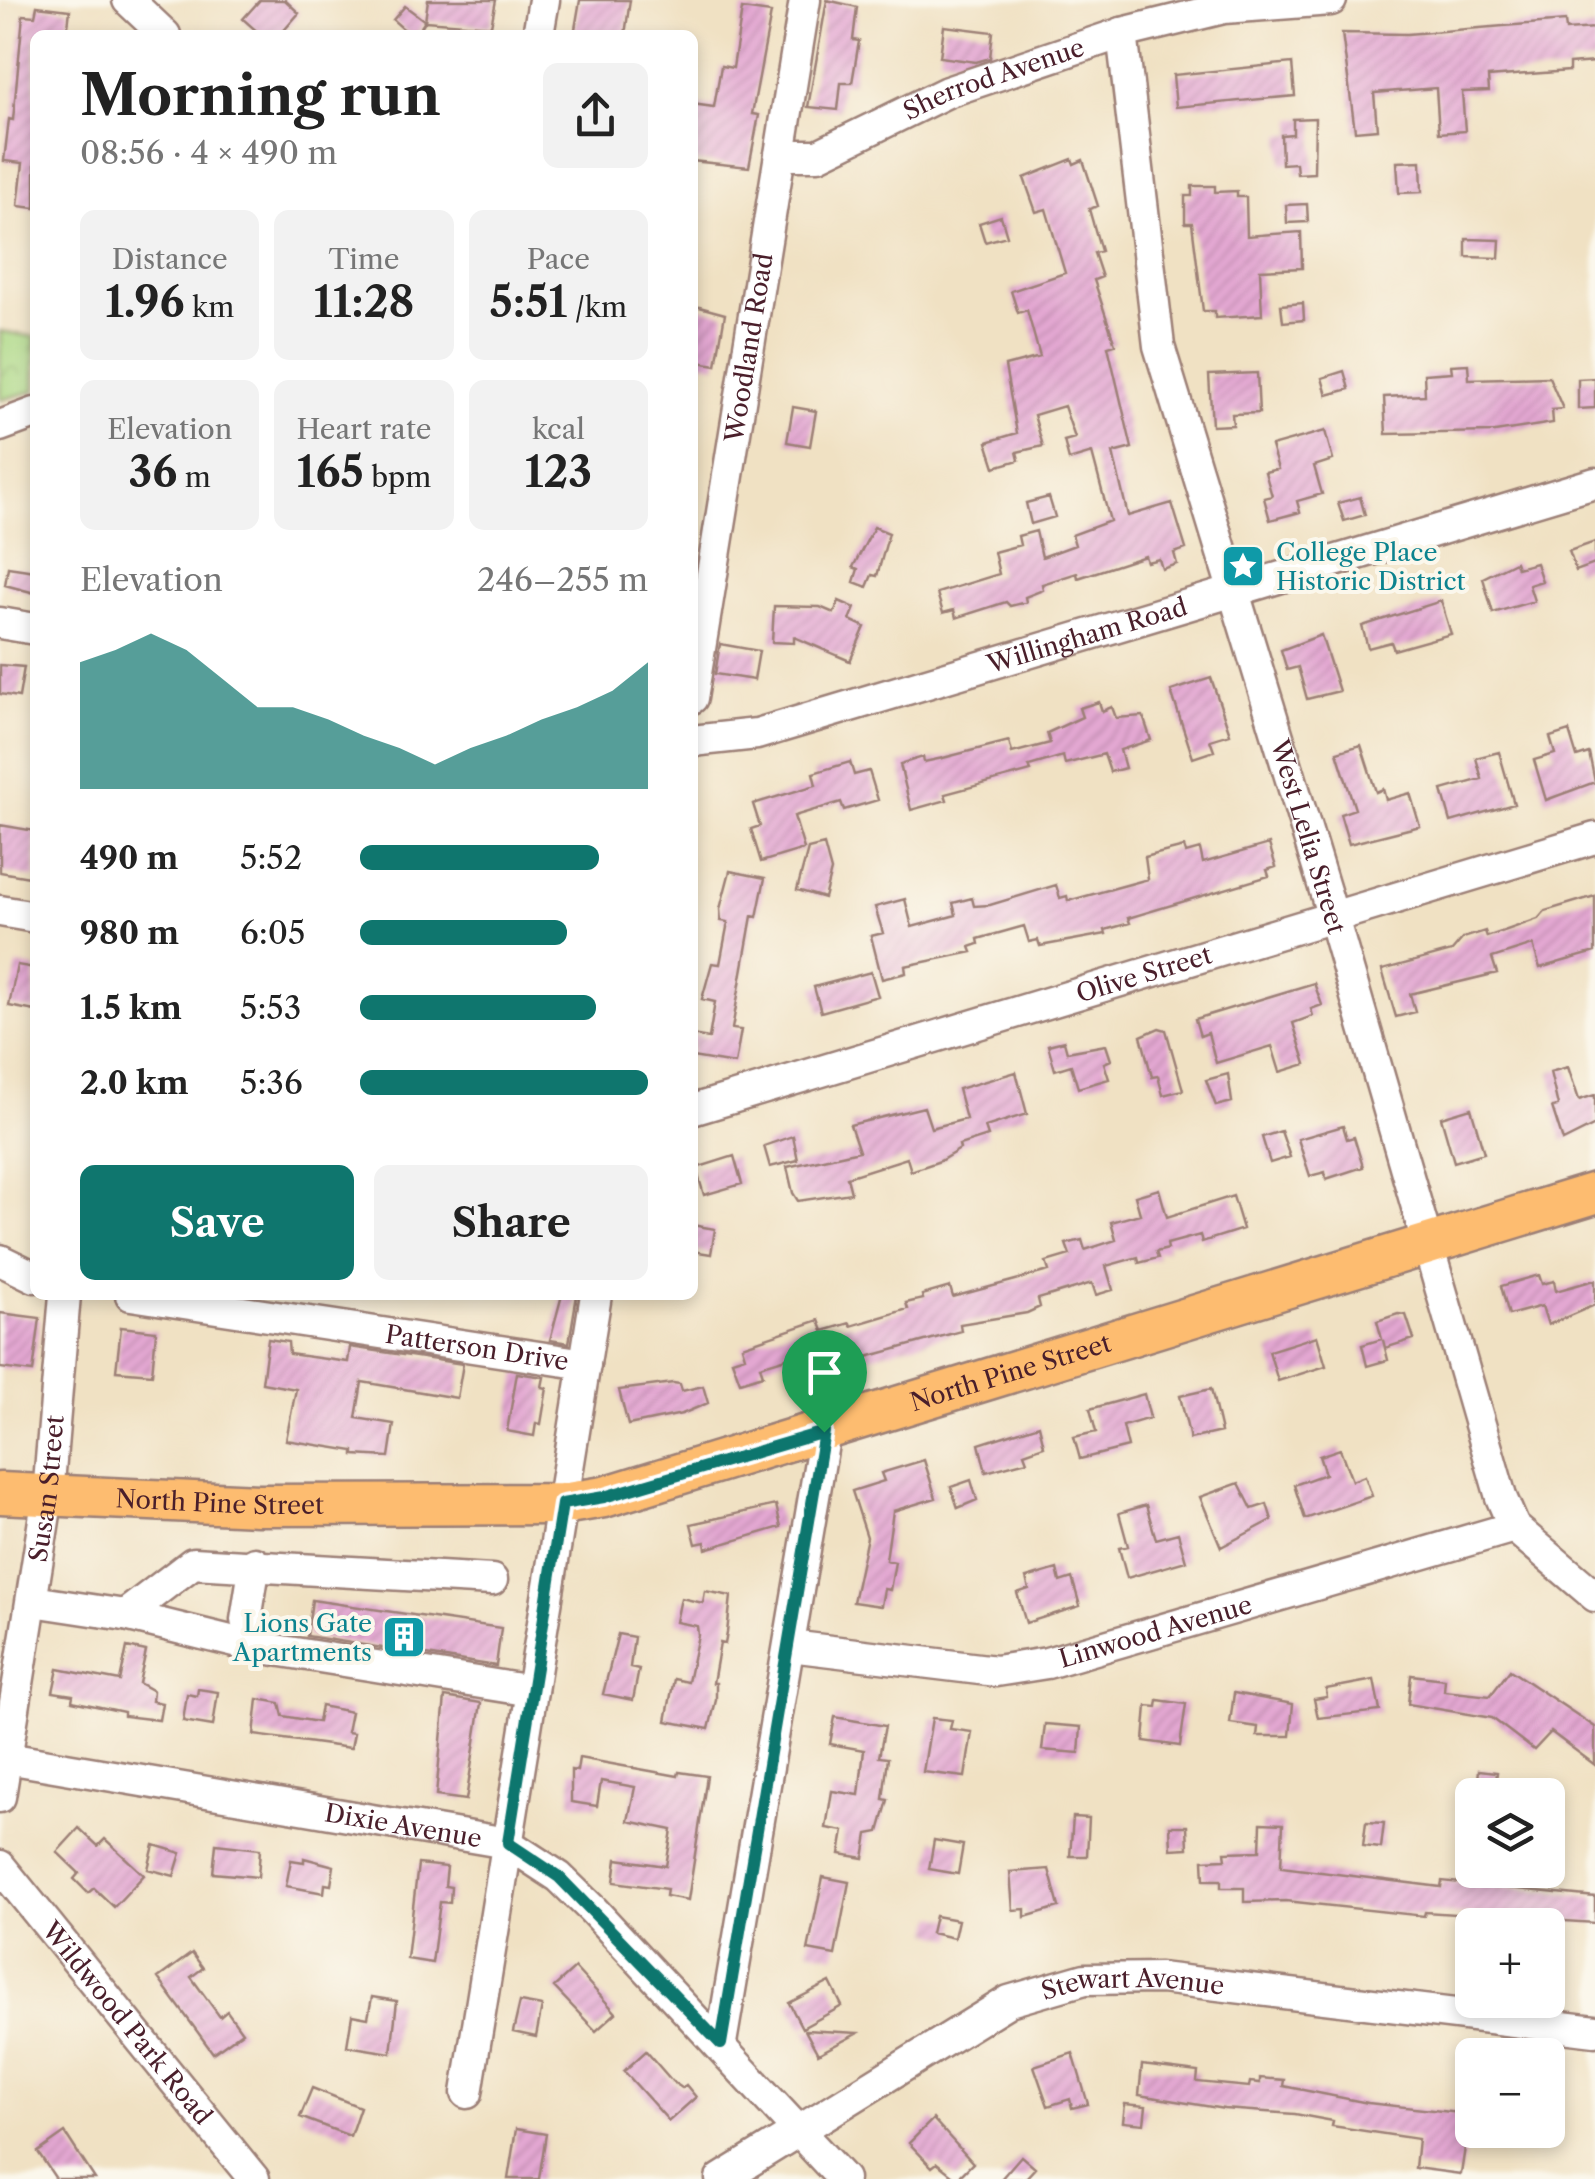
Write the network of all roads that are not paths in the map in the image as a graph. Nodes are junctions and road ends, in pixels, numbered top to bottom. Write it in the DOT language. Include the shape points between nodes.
graph roads {
  1 [pos="128,0"];
  2 [pos="544,0"];
  3 [pos="805,0"];
  4 [pos="1331,0"];
  5 [pos="1224,4"];
  6 [pos="159,30"];
  7 [pos="539,30"];
  8 [pos="1122,33"];
  9 [pos="780,155"];
  10 [pos="30,415"];
  11 [pos="0,426"];
  12 [pos="1595,482"];
  13 [pos="1232,593"];
  14 [pos="0,623"];
  15 [pos="30,629"];
  16 [pos="698,661"];
  17 [pos="698,740"];
  18 [pos="1595,838"];
  19 [pos="0,911"];
  20 [pos="1332,914"];
  21 [pos="30,915"];
  22 [pos="698,1108"];
  23 [pos="1595,1193"];
  24 [pos="1427,1243"];
  25 [pos="0,1260"];
  26 [pos="30,1274"];
  27 [pos="66,1300"];
  28 [pos="194,1300"];
  29 [pos="595,1300"];
  30 [pos="294,1308"];
  31 [pos="585,1364"];
  32 [pos="824,1432"];
  33 [pos="0,1492"];
  34 [pos="48,1495"];
  35 [pos="562,1504"];
  36 [pos="1514,1527"];
  37 [pos="256,1564"];
  38 [pos="492,1580"];
  39 [pos="1595,1596"];
  40 [pos="34,1601"];
  41 [pos="125,1615"];
  42 [pos="246,1620"];
  43 [pos="790,1646"];
  44 [pos="532,1691"];
  45 [pos="7,1758"];
  46 [pos="0,1797"];
  47 [pos="508,1843"];
  48 [pos="0,1866"];
  49 [pos="1595,2031"];
  50 [pos="721,2044"];
  51 [pos="467,2093"];
  52 [pos="800,2131"];
  53 [pos="254,2179"];
  54 [pos="722,2179"];
  55 [pos="844,2179"];
  1 -- 6 [label="street"];
  2 -- 7 [label="street"];
  3 -- 9 [label="street, Woodland Road"];
  4 -- 5 [label="street, Sherrod Avenue"];
  5 -- 8 [label="street, Sherrod Avenue"];
  8 -- 9 [label="street, Sherrod Avenue" via="947,92 818,155"];
  8 -- 13 [label="street, West Lelia Street" via="1159,346"];
  9 -- 16 [label="street, Woodland Road"];
  10 -- 11 [label="street"];
  12 -- 13 [label="street, Willingham Road"];
  13 -- 17 [label="street, Willingham Road" via="758,734"];
  13 -- 20 [label="street, West Lelia Street"];
  14 -- 15 [label="street"];
  18 -- 20 [label="street, Olive Street"];
  19 -- 21 [label="street"];
  20 -- 22 [label="street, Olive Street"];
  20 -- 24 [label="street, West Lelia Street"];
  23 -- 24 [label="main road, North Pine Street"];
  24 -- 32 [label="main road, North Pine Street"];
  24 -- 36 [label="street, West Lelia Street"];
  25 -- 26 [label="street"];
  27 -- 34 [label="street, Susan Street"];
  28 -- 30 [label="street, Patterson Drive"];
  29 -- 31 [label="street"];
  30 -- 31 [label="street, Patterson Drive"];
  31 -- 35 [label="street"];
  32 -- 35 [label="main road, North Pine Street"];
  32 -- 43 [label="street"];
  33 -- 34 [label="main road, North Pine Street"];
  34 -- 35 [label="main road, North Pine Street" via="258,1505"];
  34 -- 40 [label="street, Susan Street"];
  35 -- 44 [label="street"];
  36 -- 39 [label="street"];
  36 -- 43 [label="street, Linwood Avenue" via="1046,1663 996,1671"];
  37 -- 38 [label="street"];
  37 -- 41 [label="street" via="193,1563"];
  37 -- 42 [label="street"];
  40 -- 41 [label="street"];
  40 -- 45 [label="street, Susan Street"];
  41 -- 44 [label="street" via="252,1646"];
  43 -- 50 [label="street"];
  44 -- 47 [label="street"];
  45 -- 46 [label="street, Susan Street"];
  45 -- 47 [label="street, Dixie Avenue"];
  47 -- 50 [label="street, Dixie Avenue" via="559,1877"];
  47 -- 51 [label="street"];
  48 -- 53 [label="street, Wildwood Park Road"];
  49 -- 52 [label="street, Stewart Avenue" via="1160,1978 1085,1979 1009,2000"];
  50 -- 52 [label="street, Dixie Avenue"];
  52 -- 54 [label="street, Stewart Avenue"];
  52 -- 55 [label="street, Dixie Avenue"];
}
